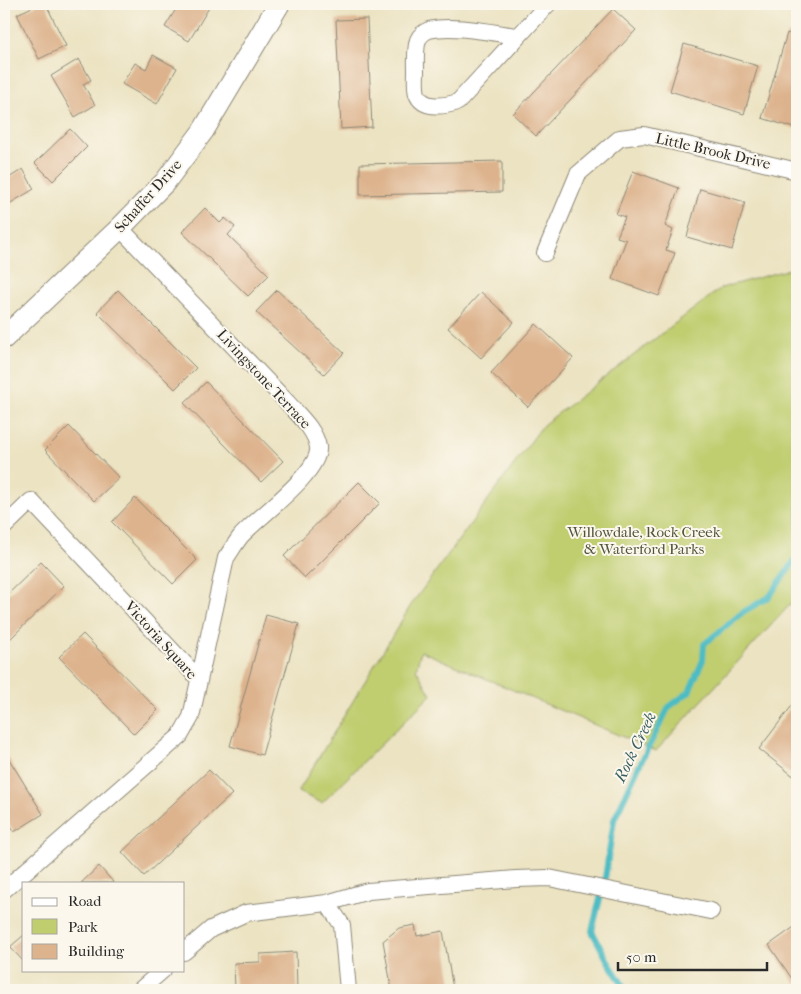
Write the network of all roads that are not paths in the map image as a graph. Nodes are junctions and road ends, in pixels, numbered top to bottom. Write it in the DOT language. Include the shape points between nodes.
graph roads {
  1 [pos="278,4"];
  2 [pos="548,4"];
  3 [pos="517,36"];
  4 [pos="797,168"];
  5 [pos="120,228"];
  6 [pos="545,253"];
  7 [pos="4,338"];
  8 [pos="4,527"];
  9 [pos="199,679"];
  10 [pos="4,890"];
  11 [pos="328,904"];
  12 [pos="711,911"];
  13 [pos="185,951"];
  14 [pos="161,972"];
  15 [pos="140,990"];
  16 [pos="348,990"];
  1 -- 5 [label="street, Schaffer Drive" via="203,131 166,182"];
  2 -- 3 [label="street"];
  3 -- 3 [label="street" via="458,102 448,105 422,101 417,93 416,48 422,33 459,28"];
  4 -- 6 [label="street, Little Brook Drive" via="793,170 644,135 620,138 578,174"];
  5 -- 7 [label="street, Schaffer Drive"];
  5 -- 9 [label="street, Livingstone Terrace" via="288,402 313,432 318,448 316,460 307,474 240,537 226,558"];
  8 -- 9 [label="street, Victoria Square" via="31,501"];
  9 -- 10 [label="street, Victoria Square" via="191,717 180,736"];
  11 -- 12 [label="street" via="368,891 549,878"];
  11 -- 13 [label="street" via="246,913 211,929"];
  11 -- 16 [label="street" via="342,925"];
  14 -- 15 [label="street"];
}
